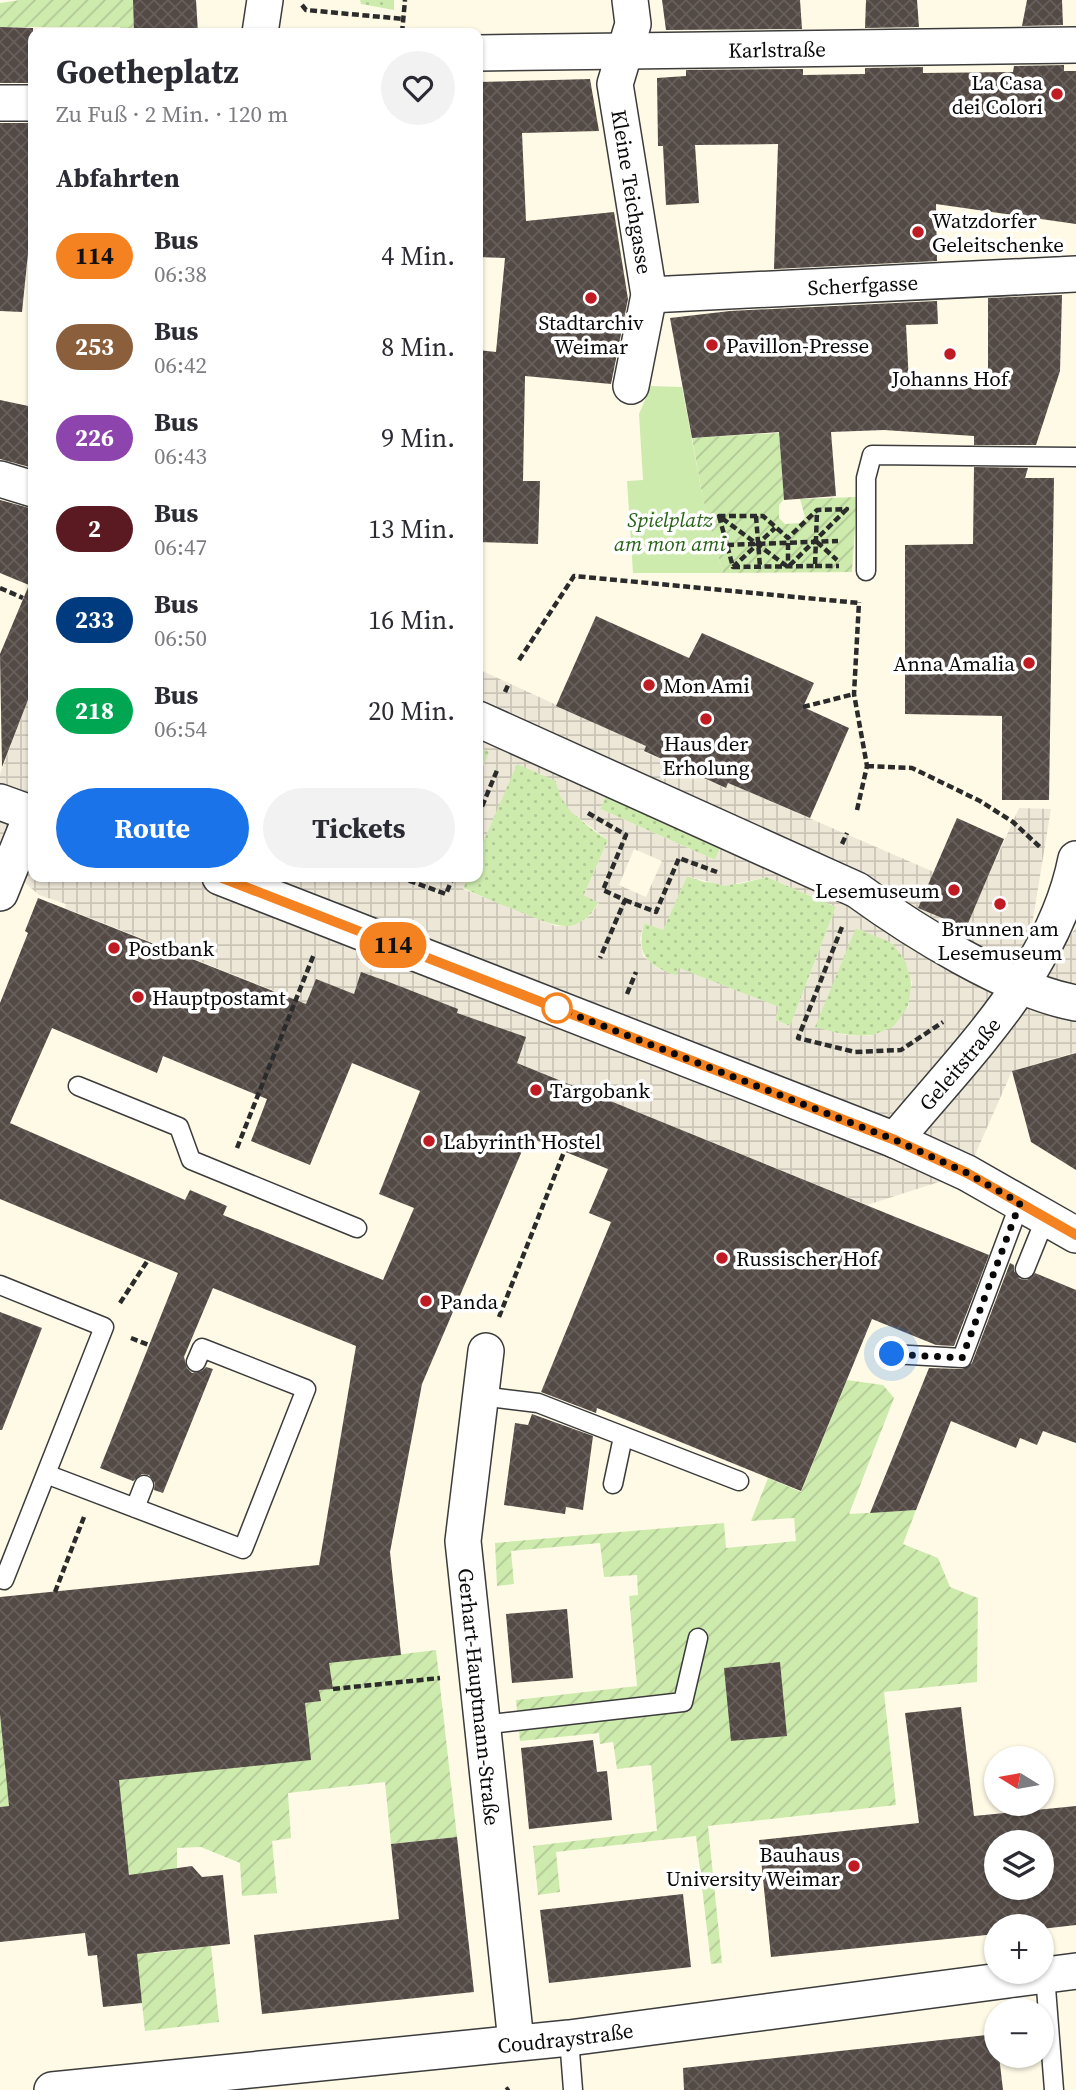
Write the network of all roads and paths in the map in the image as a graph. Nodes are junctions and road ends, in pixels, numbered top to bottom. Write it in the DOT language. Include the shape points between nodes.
graph roads {
  1 [pos="265,0"];
  2 [pos="298,0"];
  3 [pos="405,0"];
  4 [pos="630,0"];
  5 [pos="404,19"];
  6 [pos="261,28"];
  7 [pos="403,28"];
  8 [pos="1076,45"];
  9 [pos="483,53"];
  10 [pos="624,53"];
  11 [pos="0,103"];
  12 [pos="28,103"];
  13 [pos="1076,274"];
  14 [pos="642,299"];
  15 [pos="631,386"];
  16 [pos="1076,457"];
  17 [pos="0,479"];
  18 [pos="28,487"];
  19 [pos="848,509"];
  20 [pos="817,510"];
  21 [pos="719,516"];
  22 [pos="756,516"];
  23 [pos="847,520"];
  24 [pos="775,528"];
  25 [pos="846,540"];
  26 [pos="788,541"];
  27 [pos="817,542"];
  28 [pos="758,544"];
  29 [pos="727,545"];
  30 [pos="845,566"];
  31 [pos="733,567"];
  32 [pos="760,567"];
  33 [pos="788,567"];
  34 [pos="866,571"];
  35 [pos="0,588"];
  36 [pos="23,598"];
  37 [pos="859,603"];
  38 [pos="519,660"];
  39 [pos="854,694"];
  40 [pos="803,708"];
  41 [pos="483,721"];
  42 [pos="579,765"];
  43 [pos="498,766"];
  44 [pos="867,766"];
  45 [pos="0,802"];
  46 [pos="483,804"];
  47 [pos="858,810"];
  48 [pos="28,812"];
  49 [pos="28,826"];
  50 [pos="761,847"];
  51 [pos="1076,859"];
  52 [pos="233,882"];
  53 [pos="413,882"];
  54 [pos="451,882"];
  55 [pos="0,893"];
  56 [pos="1069,895"];
  57 [pos="625,900"];
  58 [pos="847,914"];
  59 [pos="326,955"];
  60 [pos="600,958"];
  61 [pos="636,972"];
  62 [pos="1021,996"];
  63 [pos="625,1000"];
  64 [pos="1076,1003"];
  65 [pos="944,1021"];
  66 [pos="78,1086"];
  67 [pos="895,1140"];
  68 [pos="564,1152"];
  69 [pos="226,1174"];
  70 [pos="1033,1210"];
  71 [pos="357,1228"];
  72 [pos="1076,1235"];
  73 [pos="148,1260"];
  74 [pos="1025,1269"];
  75 [pos="0,1284"];
  76 [pos="104,1327"];
  77 [pos="486,1351"];
  78 [pos="892,1354"];
  79 [pos="196,1362"];
  80 [pos="481,1396"];
  81 [pos="623,1437"];
  82 [pos="46,1474"];
  83 [pos="739,1481"];
  84 [pos="613,1483"];
  85 [pos="144,1485"];
  86 [pos="94,1492"];
  87 [pos="135,1508"];
  88 [pos="4,1580"];
  89 [pos="55,1592"];
  90 [pos="698,1637"];
  91 [pos="476,1674"];
  92 [pos="332,1689"];
  93 [pos="482,1725"];
  94 [pos="1060,1973"];
  95 [pos="569,2038"];
  96 [pos="516,2042"];
  97 [pos="151,2085"];
  98 [pos="52,2090"];
  99 [pos="573,2090"];
  100 [pos="1054,2090"];
  1 -- 6 [label="street"];
  2 -- 5 [label="path" via="306,10"];
  3 -- 5 [label="path"];
  4 -- 10 [label="street, Kleine Teichgasse" via="633,24"];
  5 -- 7 [label="path"];
  8 -- 10 [label="street, Karlstraße"];
  9 -- 10 [label="street, Karlstraße"];
  10 -- 14 [label="street, Kleine Teichgasse" via="615,84"];
  11 -- 12 [label="street"];
  13 -- 14 [label="street, Scherfgasse"];
  14 -- 15 [label="street, Kleine Teichgasse"];
  16 -- 34 [label="lane" via="872,455 866,478"];
  17 -- 18 [label="street"];
  19 -- 20 [label="path"];
  19 -- 23 [label="path"];
  19 -- 27 [label="path"];
  20 -- 26 [label="path"];
  20 -- 27 [label="path"];
  21 -- 22 [label="path"];
  21 -- 28 [label="path"];
  21 -- 29 [label="path"];
  22 -- 24 [label="path" via="763,516"];
  22 -- 28 [label="path"];
  24 -- 26 [label="path"];
  24 -- 28 [label="path"];
  25 -- 27 [label="path"];
  26 -- 27 [label="path"];
  26 -- 28 [label="path"];
  26 -- 33 [label="path"];
  27 -- 30 [label="path"];
  27 -- 33 [label="path"];
  27 -- 33 [label="path" via="816,566"];
  28 -- 29 [label="path"];
  28 -- 31 [label="path"];
  28 -- 32 [label="path"];
  28 -- 33 [label="path"];
  29 -- 31 [label="path"];
  31 -- 32 [label="path"];
  32 -- 33 [label="path"];
  34 -- 37 [label="path"];
  35 -- 36 [label="path"];
  37 -- 38 [label="path" via="574,576"];
  37 -- 39 [label="path"];
  39 -- 40 [label="path"];
  39 -- 44 [label="path"];
  41 -- 42 [label="street"];
  42 -- 50 [label="street"];
  42 -- 57 [label="path" via="580,793 588,814 626,835 603,890"];
  43 -- 46 [label="path"];
  44 -- 47 [label="path"];
  44 -- 56 [label="path" via="912,768 1013,822 1044,851"];
  45 -- 48 [label="street"];
  49 -- 55 [label="street"];
  50 -- 57 [label="path" via="740,865 717,872 679,858 656,912"];
  50 -- 62 [label="street" via="857,890"];
  51 -- 56 [label="street, Geleitstraße"];
  52 -- 67 [label="street"];
  53 -- 54 [label="path" via="446,894"];
  56 -- 62 [label="street, Geleitstraße"];
  57 -- 60 [label="path"];
  58 -- 65 [label="path" via="798,1038 855,1052 901,1051"];
  59 -- 69 [label="path" via="316,951"];
  61 -- 63 [label="path"];
  62 -- 64 [label="street"];
  62 -- 67 [label="street, Geleitstraße"];
  66 -- 69 [label="lane" via="179,1127 191,1160"];
  67 -- 70 [label="street"];
  68 -- 77 [label="path"];
  69 -- 71 [label="lane"];
  70 -- 72 [label="street"];
  70 -- 74 [label="lane"];
  70 -- 78 [label="lane" via="962,1358"];
  73 -- 76 [label="path"];
  75 -- 76 [label="lane"];
  76 -- 82 [label="lane"];
  77 -- 80 [label="street, Gerhart-Hauptmann-Straße"];
  79 -- 87 [label="lane" via="202,1348 306,1389 243,1549"];
  80 -- 81 [label="lane" via="538,1403"];
  80 -- 91 [label="street, Gerhart-Hauptmann-Straße" via="463,1541"];
  81 -- 83 [label="lane"];
  81 -- 84 [label="lane"];
  82 -- 86 [label="lane"];
  82 -- 88 [label="lane"];
  85 -- 87 [label="lane"];
  86 -- 87 [label="lane"];
  86 -- 89 [label="path"];
  90 -- 93 [label="lane" via="683,1702"];
  91 -- 92 [label="path"];
  91 -- 93 [label="street, Gerhart-Hauptmann-Straße"];
  93 -- 96 [label="street, Gerhart-Hauptmann-Straße"];
  94 -- 95 [label="street, Coudraystraße"];
  94 -- 100 [label="lane"];
  95 -- 96 [label="street, Coudraystraße"];
  95 -- 99 [label="lane"];
  96 -- 97 [label="street, Coudraystraße"];
  97 -- 98 [label="street, Coudraystraße"];
}
